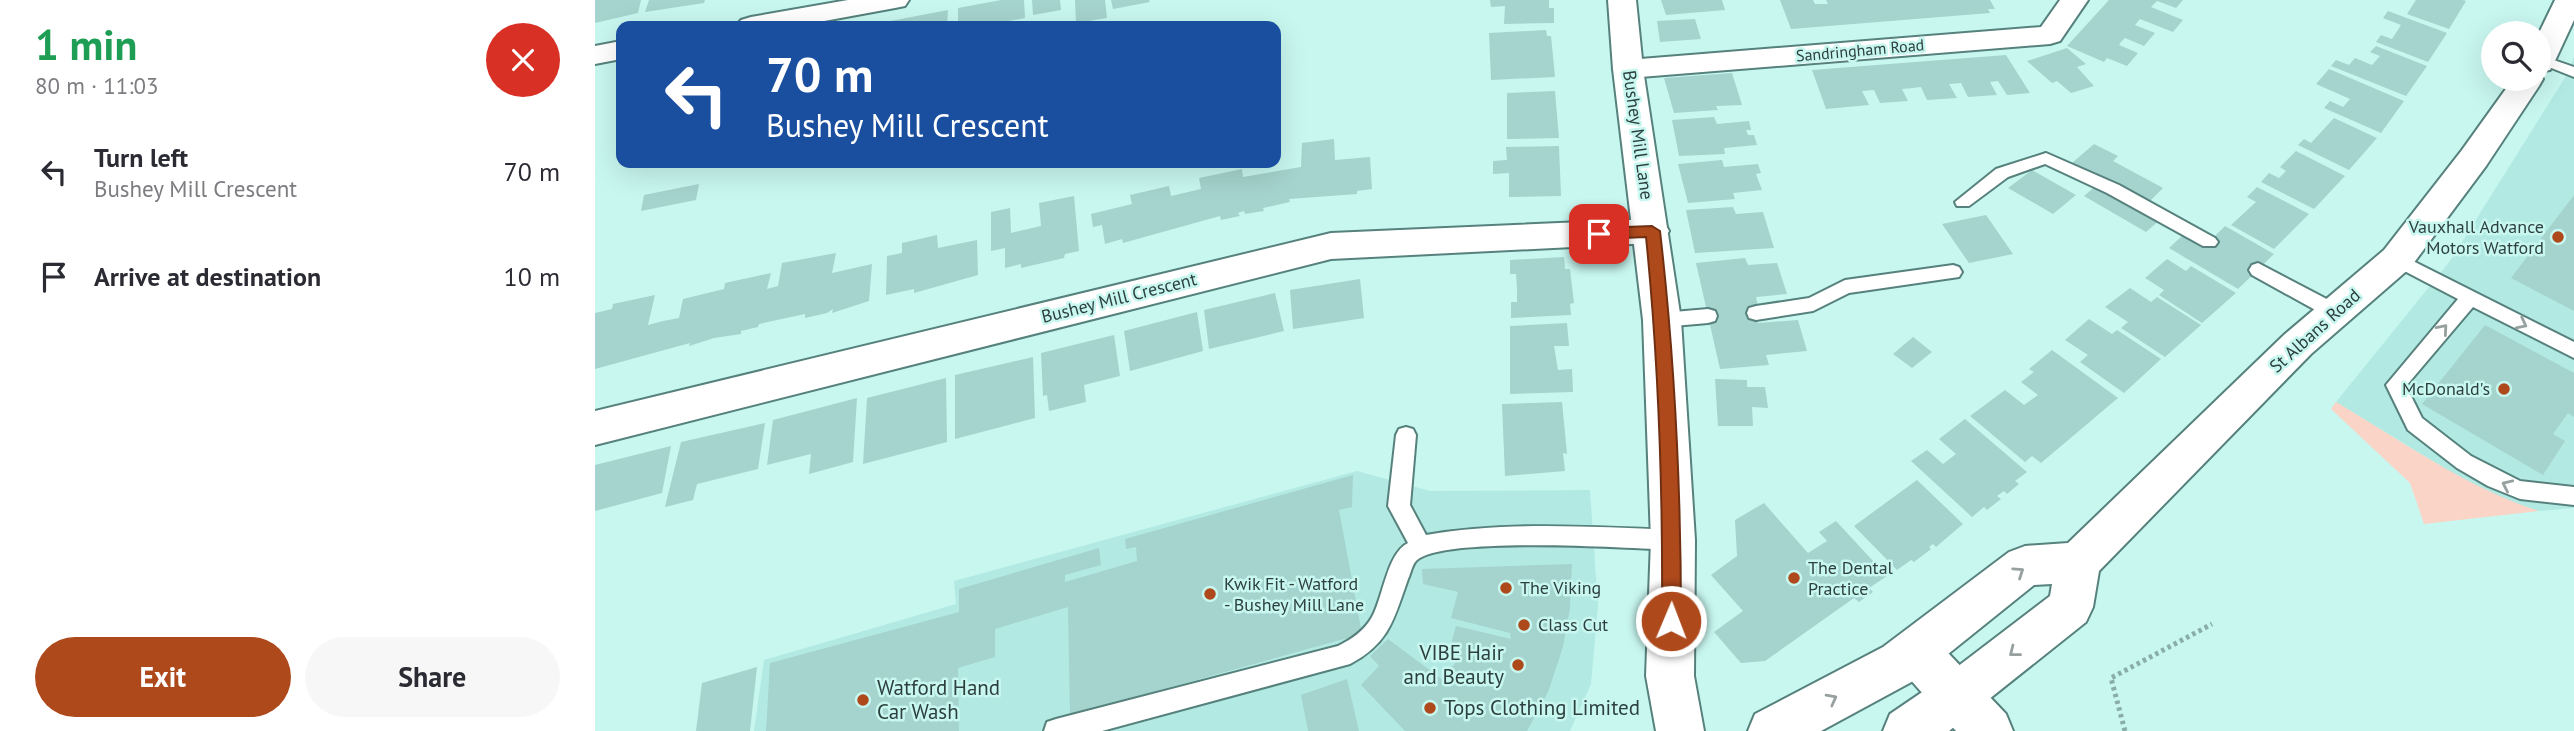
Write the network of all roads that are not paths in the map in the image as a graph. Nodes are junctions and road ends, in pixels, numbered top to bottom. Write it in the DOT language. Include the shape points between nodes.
graph roads {
  1 [pos="895,0"];
  2 [pos="1622,0"];
  3 [pos="2074,0"];
  4 [pos="2569,0"];
  5 [pos="779,21"];
  6 [pos="2551,38"];
  7 [pos="616,51"];
  8 [pos="595,55"];
  9 [pos="1628,69"];
  10 [pos="2551,69"];
  11 [pos="2574,72"];
  12 [pos="2520,91"];
  13 [pos="1963,202"];
  14 [pos="1652,231"];
  15 [pos="2209,242"];
  16 [pos="2397,259"];
  17 [pos="2258,270"];
  18 [pos="1953,272"];
  19 [pos="2470,297"];
  20 [pos="2335,312"];
  21 [pos="1756,313"];
  22 [pos="1708,316"];
  23 [pos="1662,320"];
  24 [pos="2574,351"];
  25 [pos="595,428"];
  26 [pos="1406,435"];
  27 [pos="2574,496"];
  28 [pos="1673,540"];
  29 [pos="1421,546"];
  30 [pos="2078,562"];
  31 [pos="1916,652"];
  32 [pos="1957,697"];
  33 [pos="1056,731"];
  34 [pos="1679,731"];
  35 [pos="1772,731"];
  36 [pos="1907,731"];
  37 [pos="1989,731"];
  1 -- 5 [label="street"];
  2 -- 9 [label="street, Bushey Mill Lane"];
  3 -- 9 [label="street, Sandringham Road" via="2050,35"];
  4 -- 6 [label="street, St Albans Road"];
  7 -- 8 [label="street"];
  9 -- 14 [label="street, Bushey Mill Lane"];
  10 -- 11 [label="lane"];
  12 -- 16 [label="street, St Albans Road"];
  13 -- 15 [label="lane" via="2002,173 2046,158"];
  14 -- 23 [label="street, Bushey Mill Lane"];
  14 -- 25 [label="street, Bushey Mill Crescent" via="1331,246"];
  16 -- 19 [label="lane"];
  16 -- 20 [label="street, St Albans Road"];
  17 -- 20 [label="lane"];
  18 -- 21 [label="lane" via="1845,287 1813,304"];
  19 -- 24 [label="lane, one-way"];
  27 -- 19 [label="lane, one-way" via="2518,490 2481,472 2415,424 2403,402 2396,385"];
  20 -- 30 [label="street, St Albans Road"];
  22 -- 23 [label="lane"];
  23 -- 28 [label="street, Bushey Mill Lane"];
  26 -- 29 [label="lane" via="1399,506"];
  28 -- 29 [label="lane" via="1504,536"];
  28 -- 34 [label="street, Bushey Mill Lane" via="1670,676"];
  29 -- 33 [label="lane" via="1408,554 1380,626 1362,648"];
  31 -- 30 [label="street, one-way" via="2025,566"];
  30 -- 32 [label="street, one-way" via="2070,607"];
  31 -- 32 [label="street"];
  35 -- 31 [label="street, one-way"];
  32 -- 36 [label="street"];
  32 -- 37 [label="street"];
}
